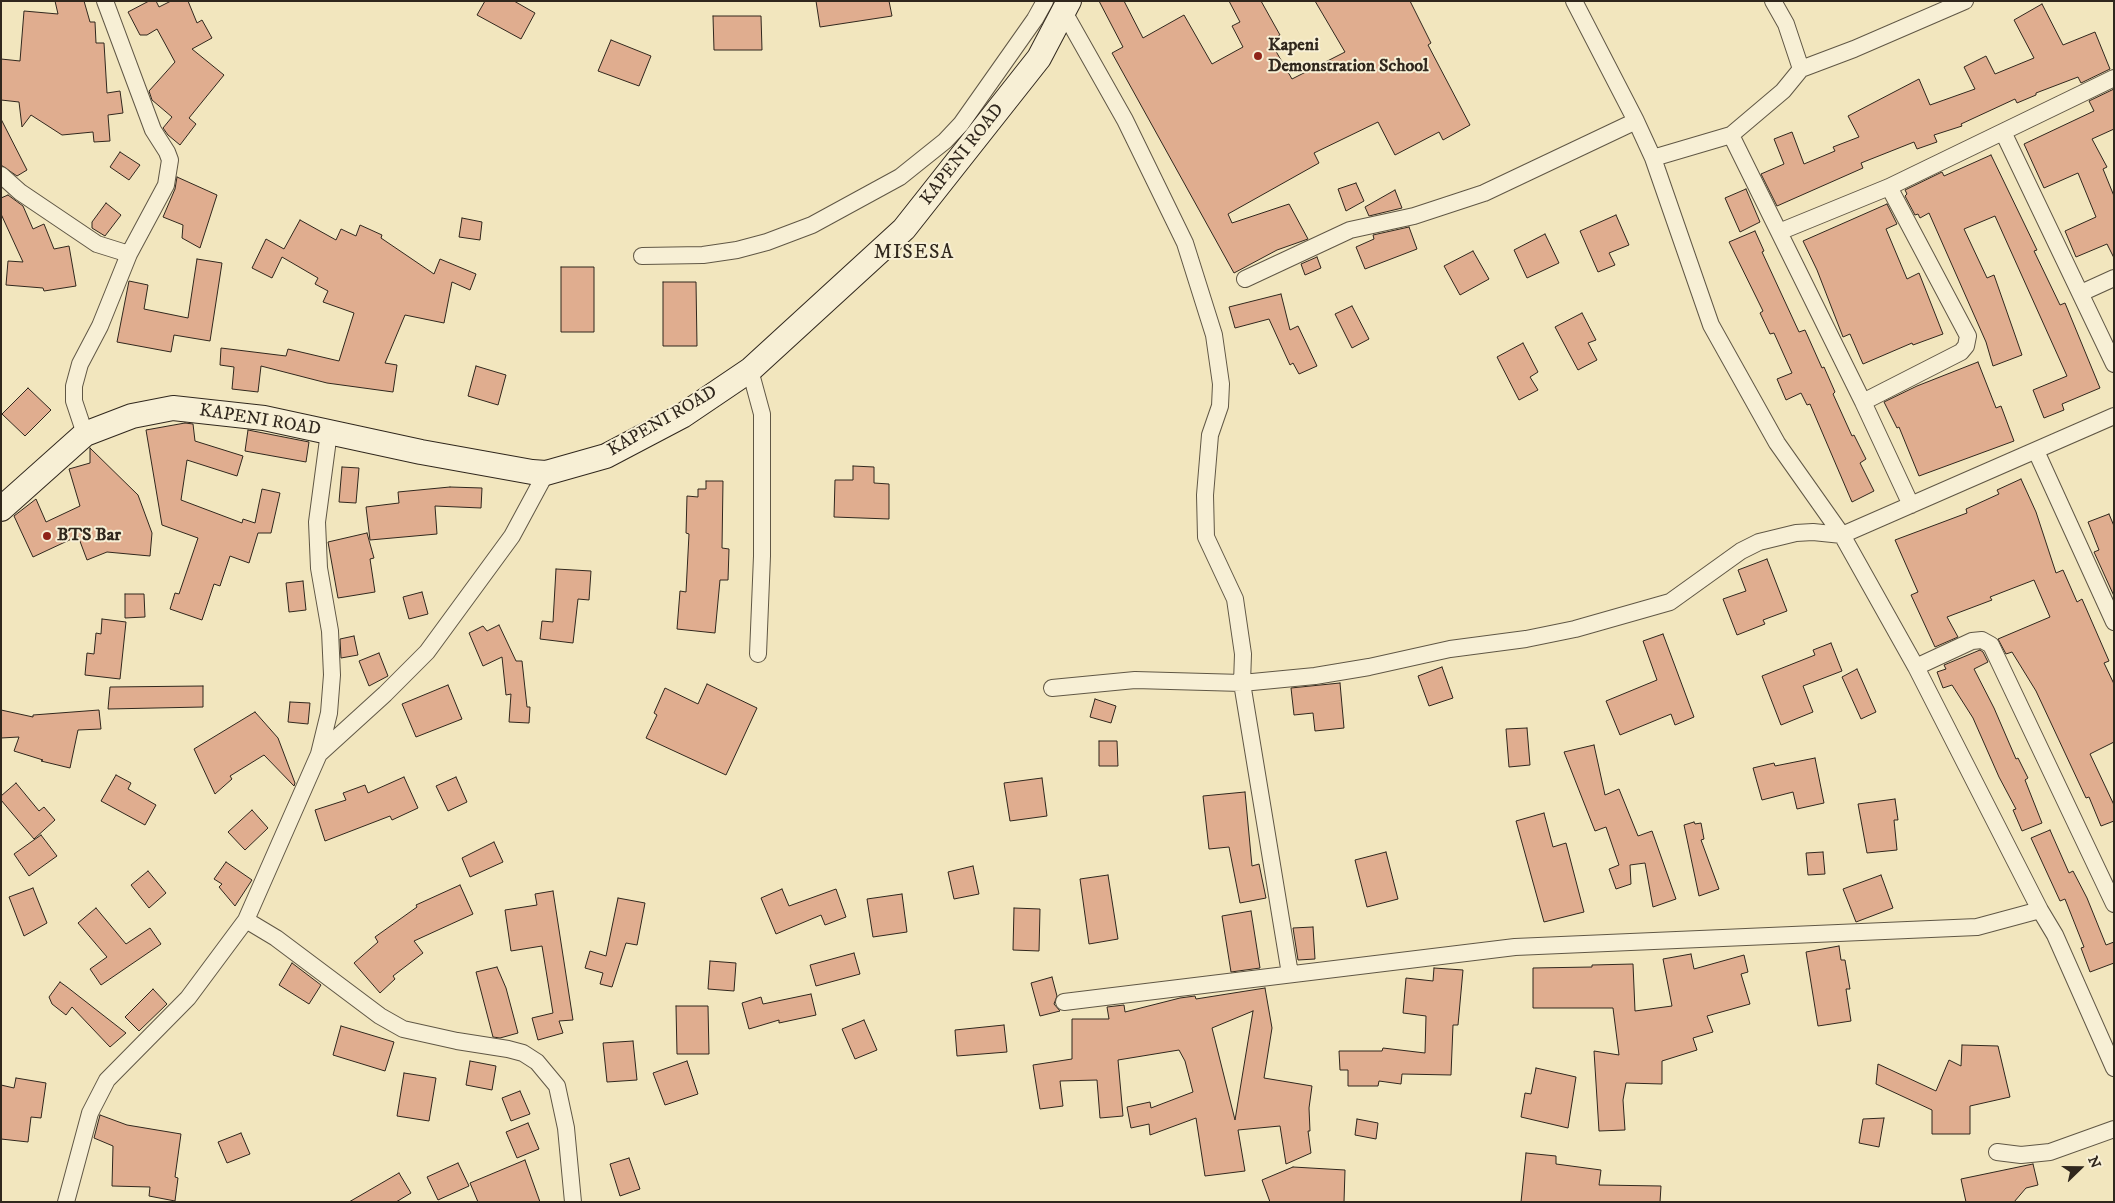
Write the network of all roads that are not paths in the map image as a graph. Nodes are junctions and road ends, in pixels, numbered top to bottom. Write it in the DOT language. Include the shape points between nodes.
graph roads {
  1 [pos="105,1"];
  2 [pos="1574,1"];
  3 [pos="1773,1"];
  4 [pos="1965,1"];
  5 [pos="1059,5"];
  6 [pos="1801,69"];
  7 [pos="2114,78"];
  8 [pos="1636,121"];
  9 [pos="2003,132"];
  10 [pos="1731,135"];
  11 [pos="1653,158"];
  12 [pos="1,175"];
  13 [pos="1889,187"];
  14 [pos="1779,232"];
  15 [pos="129,254"];
  16 [pos="642,256"];
  17 [pos="2114,278"];
  18 [pos="1245,279"];
  19 [pos="2081,293"];
  20 [pos="2114,364"];
  21 [pos="750,370"];
  22 [pos="1863,402"];
  23 [pos="2114,416"];
  24 [pos="329,432"];
  25 [pos="85,434"];
  26 [pos="2036,451"];
  27 [pos="546,473"];
  28 [pos="1911,505"];
  29 [pos="1,509"];
  30 [pos="1842,535"];
  31 [pos="2114,622"];
  32 [pos="758,654"];
  33 [pos="1916,667"];
  34 [pos="1242,684"];
  35 [pos="1052,688"];
  36 [pos="319,754"];
  37 [pos="2114,904"];
  38 [pos="2040,910"];
  39 [pos="246,920"];
  40 [pos="1290,974"];
  41 [pos="1064,1002"];
  42 [pos="2114,1068"];
  43 [pos="2114,1129"];
  44 [pos="1997,1152"];
  45 [pos="66,1202"];
  46 [pos="573,1202"];
  1 -- 15 [label="street" via="153,130 170,160 166,185"];
  2 -- 8 [label="street"];
  3 -- 6 [label="street" via="1786,24"];
  4 -- 6 [label="street"];
  5 -- 16 [label="street" via="1031,26 961,124 900,177 812,225 767,242 703,255"];
  5 -- 21 [label="main road, KAPENI ROAD" via="1039,58 904,229"];
  5 -- 34 [label="street" via="1125,120 1185,243 1214,335 1220,406 1210,435 1205,495 1206,537 1234,599 1243,654"];
  6 -- 10 [label="street" via="1783,92"];
  7 -- 9 [label="street"];
  8 -- 11 [label="street"];
  8 -- 18 [label="street" via="1484,193 1414,216 1350,230"];
  9 -- 13 [label="street"];
  9 -- 19 [label="street"];
  10 -- 11 [label="street"];
  10 -- 14 [label="street"];
  11 -- 30 [label="street" via="1711,325 1777,443"];
  12 -- 15 [label="street" via="20,192 97,244"];
  13 -- 14 [label="street"];
  13 -- 22 [label="street" via="1968,336 1961,352"];
  14 -- 22 [label="street"];
  15 -- 25 [label="street" via="100,326 80,364 74,386 75,409"];
  17 -- 19 [label="street"];
  19 -- 20 [label="street"];
  21 -- 27 [label="main road, KAPENI ROAD" via="682,416 636,441 606,456"];
  21 -- 32 [label="street" via="762,414"];
  22 -- 28 [label="street"];
  23 -- 26 [label="street"];
  24 -- 25 [label="main road, KAPENI ROAD" via="264,418 173,408 132,416"];
  24 -- 27 [label="main road, KAPENI ROAD" via="421,452"];
  24 -- 36 [label="street" via="318,522 319,568 330,631 332,675 329,713"];
  25 -- 29 [label="main road, KAPENI ROAD"];
  26 -- 28 [label="street"];
  26 -- 31 [label="street"];
  27 -- 36 [label="street" via="512,536 427,652"];
  28 -- 30 [label="street"];
  30 -- 33 [label="street"];
  30 -- 34 [label="street" via="1796,533 1759,542 1741,550 1670,602 1575,629 1433,652 1360,668"];
  33 -- 37 [label="street" via="1972,641 1982,640 1991,645"];
  33 -- 38 [label="street"];
  34 -- 35 [label="street" via="1135,680"];
  34 -- 40 [label="street"];
  36 -- 39 [label="street"];
  38 -- 40 [label="street" via="1977,927 1515,947"];
  38 -- 42 [label="street" via="2072,971"];
  39 -- 45 [label="street" via="188,998 107,1080 90,1113"];
  39 -- 46 [label="street" via="403,1029 508,1049 537,1062 556,1086 566,1128"];
  40 -- 41 [label="street"];
  43 -- 44 [label="street" via="2050,1152 2021,1155"];
}
